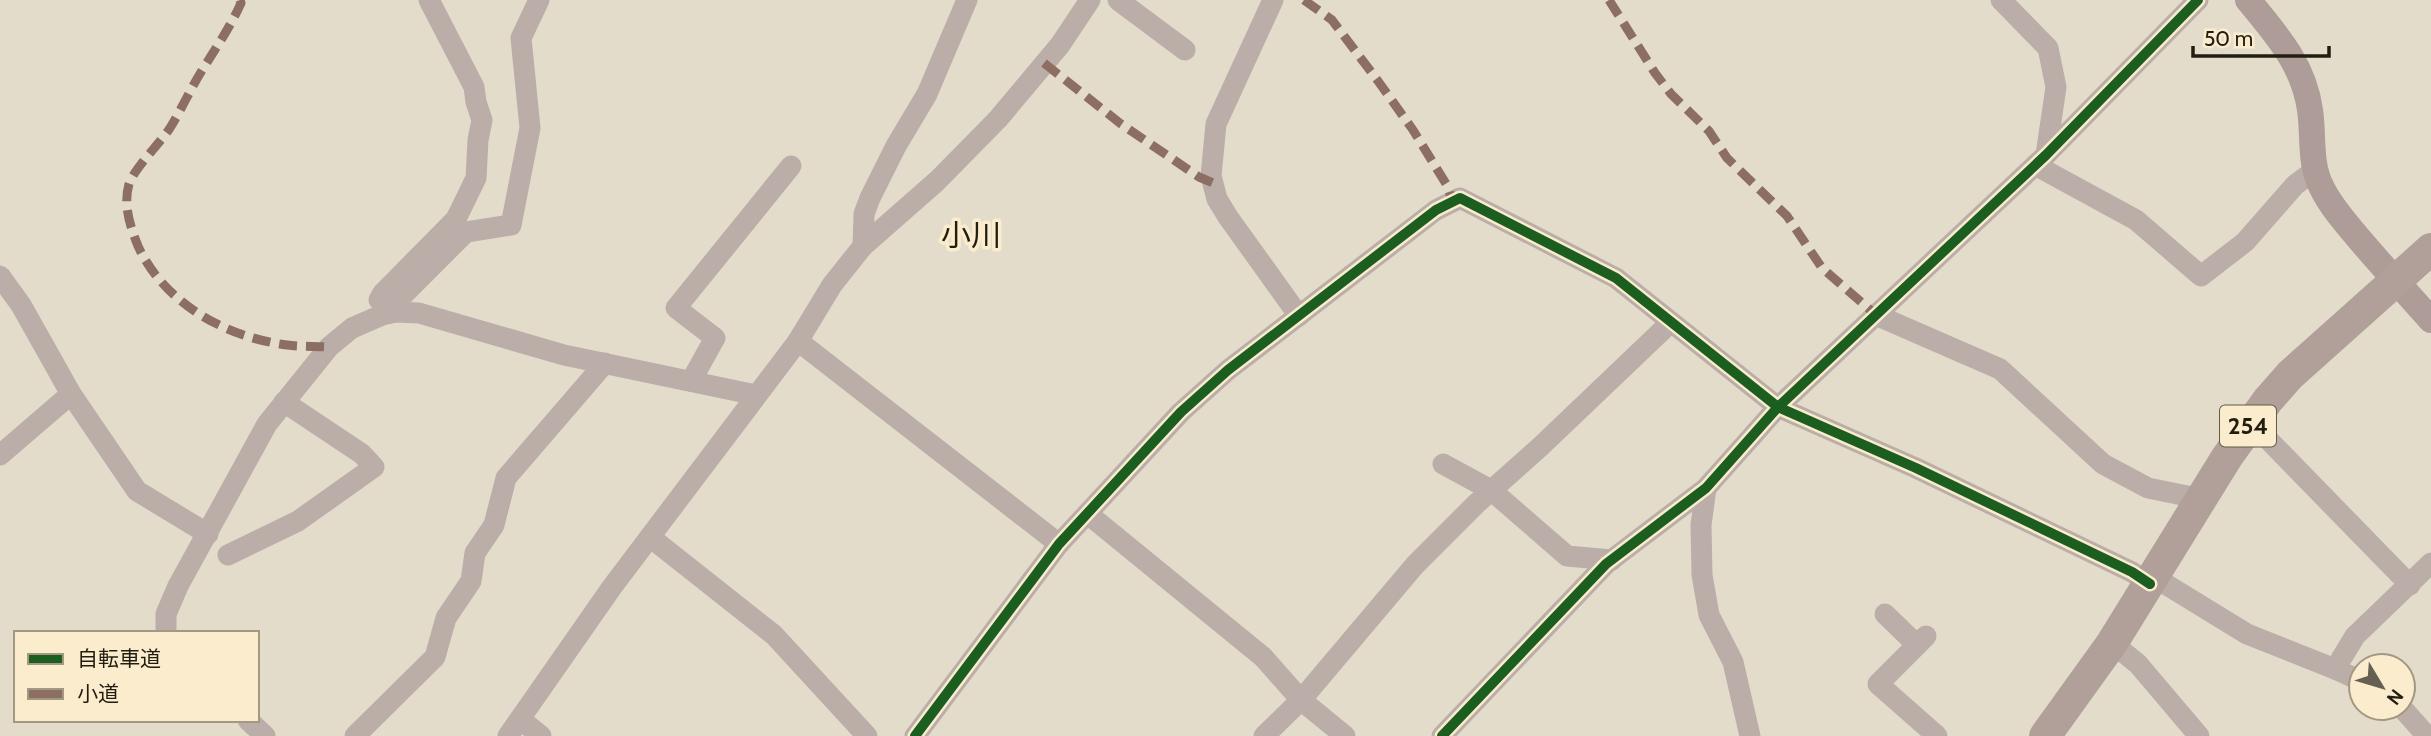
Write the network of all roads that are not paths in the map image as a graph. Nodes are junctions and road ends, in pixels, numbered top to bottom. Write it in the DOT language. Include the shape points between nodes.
graph roads {
  1 [pos="429,0"];
  2 [pos="538,0"];
  3 [pos="968,0"];
  4 [pos="1090,0"];
  5 [pos="1118,0"];
  6 [pos="1272,0"];
  7 [pos="2001,0"];
  8 [pos="2198,0"];
  9 [pos="2248,0"];
  10 [pos="1185,50"];
  11 [pos="2040,160"];
  12 [pos="791,166"];
  13 [pos="2315,170"];
  14 [pos="863,246"];
  15 [pos="2431,249"];
  16 [pos="0,276"];
  17 [pos="2395,280"];
  18 [pos="383,293"];
  19 [pos="1299,316"];
  20 [pos="1876,316"];
  21 [pos="2431,320"];
  22 [pos="367,321"];
  23 [pos="1670,323"];
  24 [pos="799,341"];
  25 [pos="605,363"];
  26 [pos="691,381"];
  27 [pos="71,394"];
  28 [pos="756,395"];
  29 [pos="284,402"];
  30 [pos="1778,407"];
  31 [pos="2251,422"];
  32 [pos="0,455"];
  33 [pos="1443,464"];
  34 [pos="1706,488"];
  35 [pos="1491,490"];
  36 [pos="2202,499"];
  37 [pos="1088,514"];
  38 [pos="208,534"];
  39 [pos="650,537"];
  40 [pos="1059,544"];
  41 [pos="228,555"];
  42 [pos="1612,560"];
  43 [pos="2431,563"];
  44 [pos="2152,581"];
  45 [pos="2410,585"];
  46 [pos="1885,614"];
  47 [pos="166,631"];
  48 [pos="2112,643"];
  49 [pos="2336,669"];
  50 [pos="2347,674"];
  51 [pos="1301,700"];
  52 [pos="250,722"];
  53 [pos="2414,722"];
  54 [pos="514,727"];
  55 [pos="265,736"];
  56 [pos="355,736"];
  57 [pos="541,736"];
  58 [pos="867,736"];
  59 [pos="915,736"];
  60 [pos="1264,736"];
  61 [pos="1345,736"];
  62 [pos="1443,736"];
  63 [pos="1750,736"];
  64 [pos="1937,736"];
  65 [pos="2045,736"];
  66 [pos="2199,736"];
  67 [pos="2427,736"];
  1 -- 18 [label="street" via="474,88 482,120 476,178 456,219"];
  2 -- 18 [label="street" via="521,38 530,128 511,225 466,232 404,294"];
  3 -- 14 [label="street" via="927,94 870,198 864,214"];
  4 -- 14 [label="street" via="998,119"];
  5 -- 10 [label="street"];
  6 -- 19 [label="street" via="1216,124 1211,176 1227,217"];
  7 -- 11 [label="street" via="2048,48 2056,88"];
  8 -- 11 [label="street"];
  9 -- 13 [label="main road" via="2282,42 2304,82"];
  11 -- 13 [label="street" via="2136,220 2201,276 2245,242 2295,185"];
  11 -- 20 [label="street"];
  12 -- 26 [label="street" via="676,308 715,338"];
  13 -- 17 [label="main road" via="2335,208"];
  14 -- 24 [label="street" via="832,285"];
  15 -- 17 [label="highway, 254"];
  16 -- 27 [label="street"];
  17 -- 21 [label="main road"];
  17 -- 31 [label="highway, 254" via="2290,375"];
  18 -- 22 [label="street"];
  19 -- 23 [label="street" via="1436,209 1460,198 1616,278"];
  19 -- 37 [label="street" via="1190,402"];
  20 -- 30 [label="street"];
  20 -- 36 [label="street" via="2000,369 2103,464 2148,488"];
  22 -- 25 [label="street" via="396,312 419,313"];
  22 -- 29 [label="street" via="341,335"];
  23 -- 30 [label="street"];
  23 -- 35 [label="street"];
  24 -- 28 [label="street"];
  24 -- 40 [label="street"];
  25 -- 26 [label="street"];
  25 -- 56 [label="street" via="506,478 494,525 475,553 471,581 446,618 435,657"];
  26 -- 28 [label="street"];
  27 -- 32 [label="street"];
  27 -- 38 [label="street" via="136,491"];
  28 -- 39 [label="street"];
  29 -- 38 [label="street" via="267,424"];
  29 -- 41 [label="street" via="362,454 374,467 298,520"];
  30 -- 34 [label="street"];
  30 -- 44 [label="street"];
  31 -- 36 [label="highway, 254"];
  31 -- 45 [label="street"];
  33 -- 35 [label="street"];
  34 -- 42 [label="street"];
  34 -- 63 [label="street" via="1702,575 1709,615 1733,662"];
  35 -- 42 [label="street" via="1567,556"];
  35 -- 51 [label="street" via="1415,565"];
  36 -- 44 [label="highway, 254"];
  37 -- 40 [label="street"];
  37 -- 51 [label="street" via="1263,657"];
  38 -- 47 [label="street" via="178,586 166,614"];
  39 -- 54 [label="street"];
  39 -- 58 [label="street" via="774,635"];
  40 -- 59 [label="street"];
  42 -- 62 [label="street"];
  43 -- 45 [label="street"];
  44 -- 48 [label="highway, 254"];
  44 -- 49 [label="street" via="2247,634"];
  45 -- 49 [label="street" via="2355,636"];
  46 -- 64 [label="street" via="1922,640 1878,684"];
  48 -- 65 [label="highway, 254"];
  48 -- 66 [label="street" via="2138,664"];
  49 -- 50 [label="street"];
  51 -- 60 [label="street"];
  51 -- 61 [label="street"];
  52 -- 55 [label="street"];
  53 -- 67 [label="street"];
  54 -- 57 [label="street"];
}
